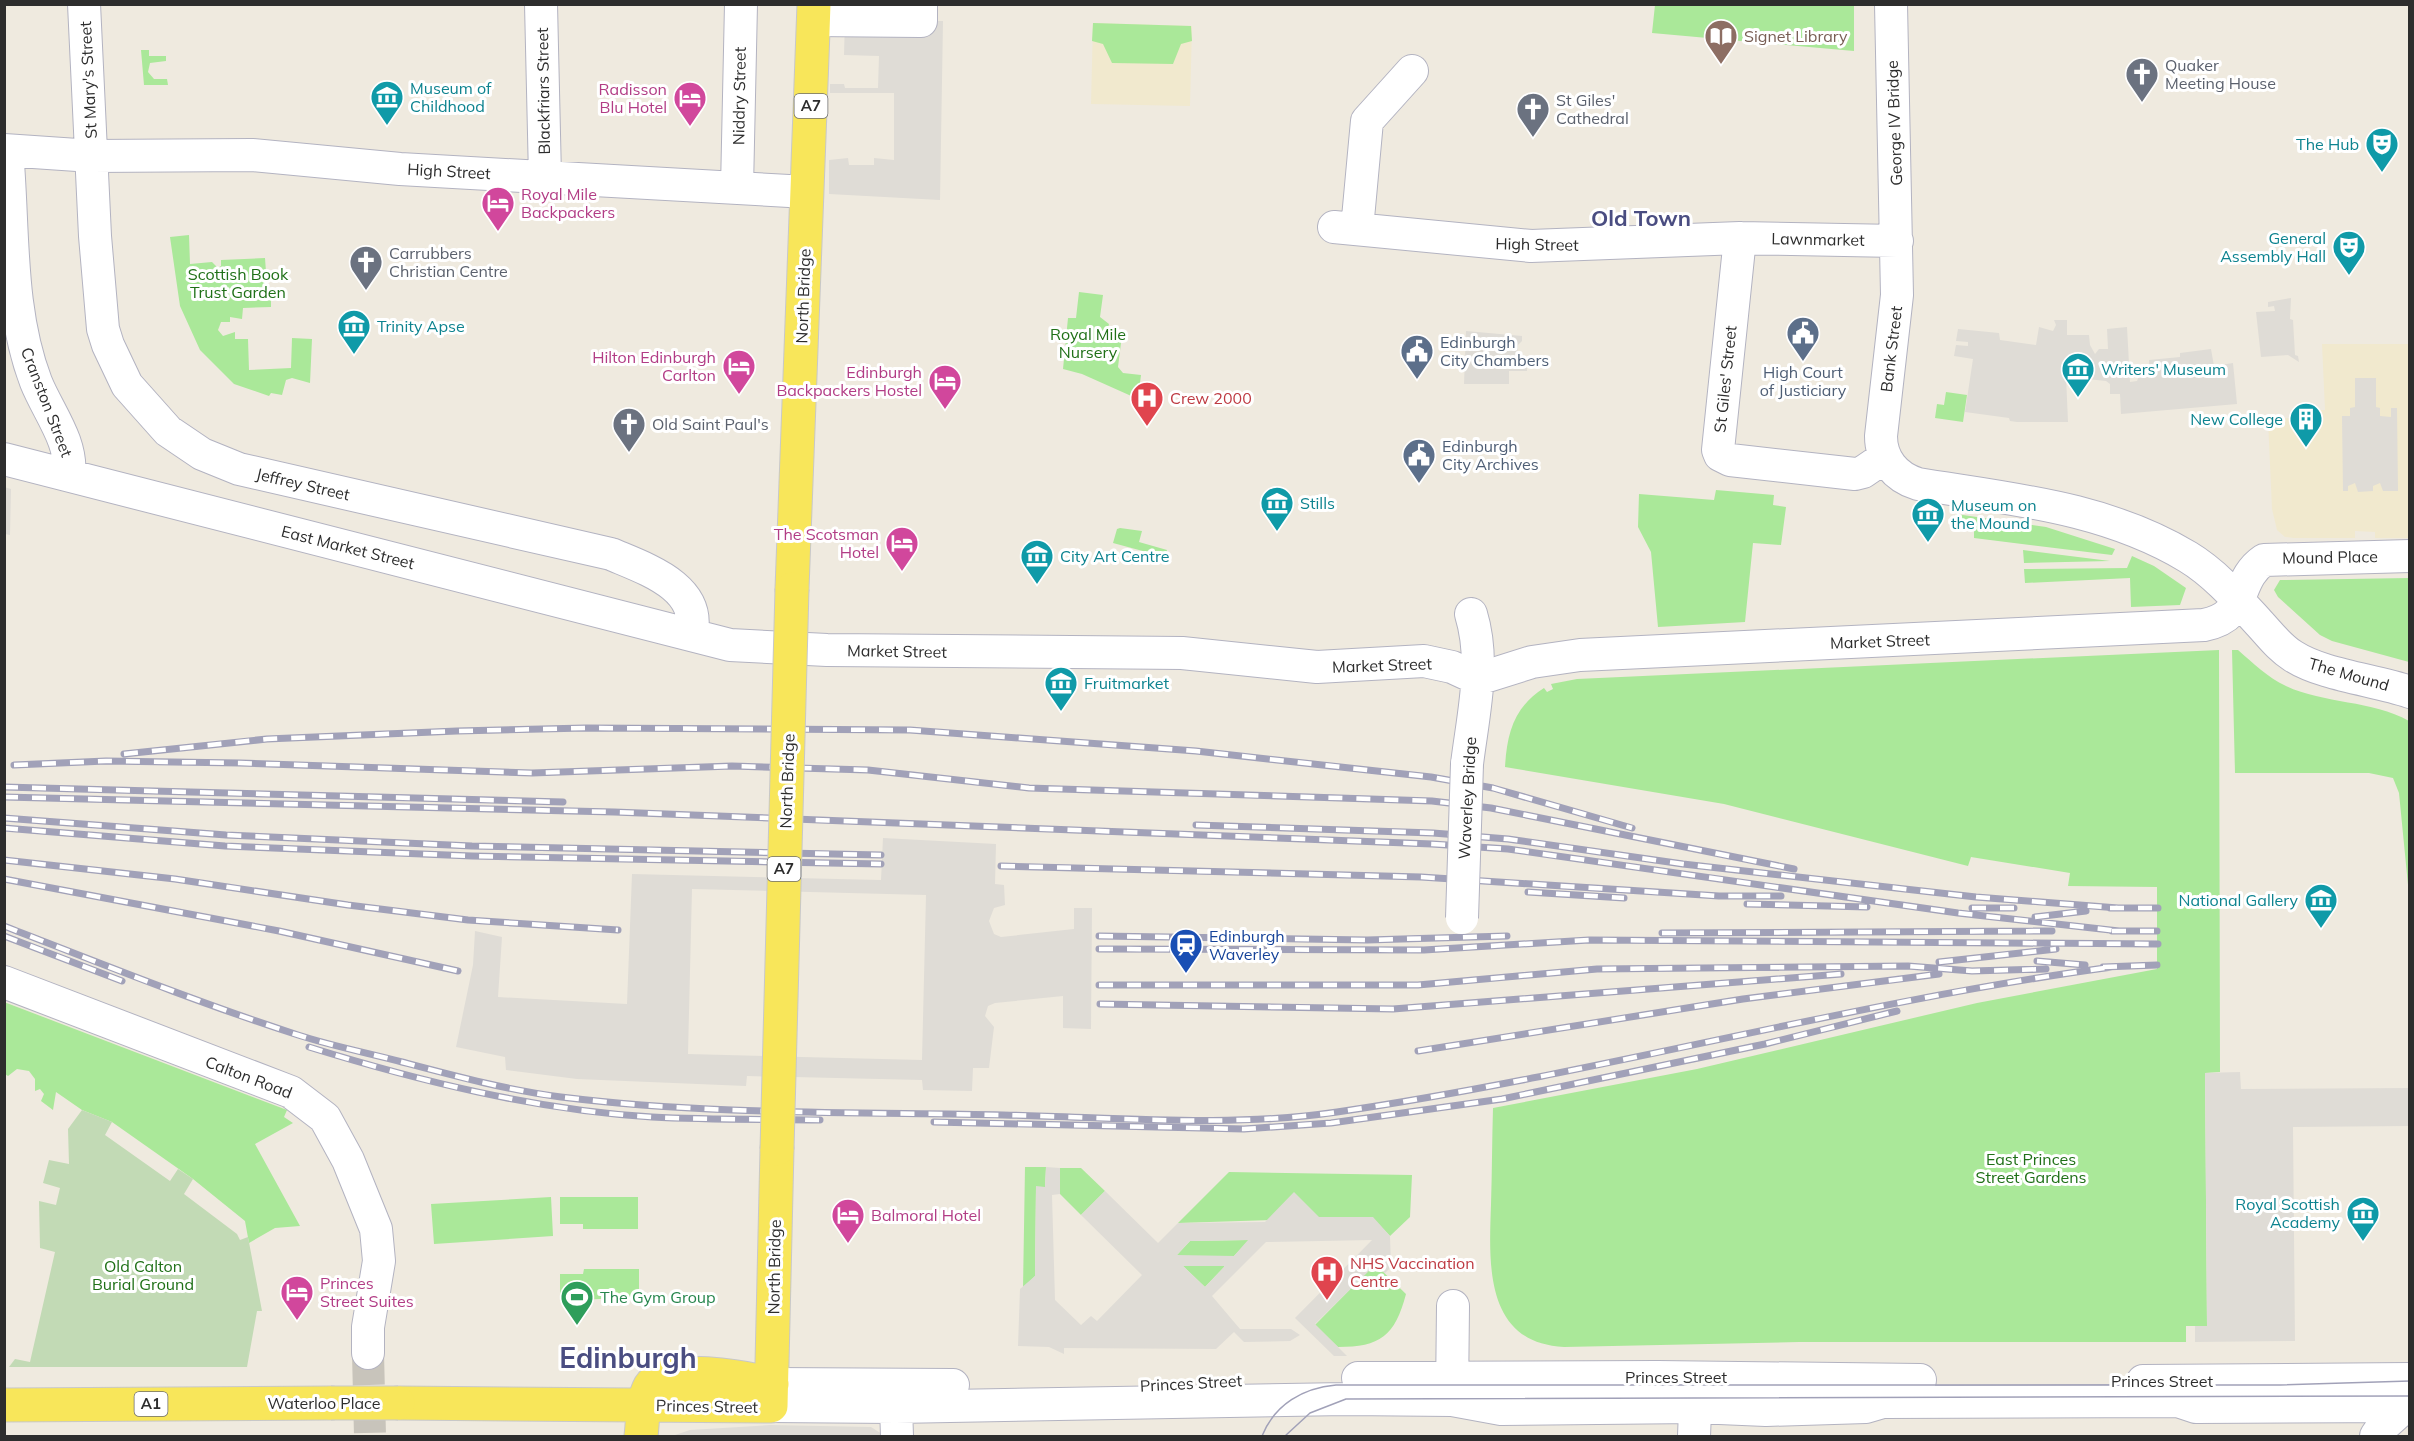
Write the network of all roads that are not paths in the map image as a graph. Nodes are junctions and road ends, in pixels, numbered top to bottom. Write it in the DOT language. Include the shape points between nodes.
graph roads {
  1 [pos="84,4"];
  2 [pos="541,4"];
  3 [pos="741,4"];
  4 [pos="1891,4"];
  5 [pos="814,12"];
  6 [pos="921,13"];
  7 [pos="1412,71"];
  8 [pos="6,150"];
  9 [pos="92,156"];
  10 [pos="545,177"];
  11 [pos="737,188"];
  12 [pos="807,192"];
  13 [pos="1740,238"];
  14 [pos="1897,241"];
  15 [pos="1885,457"];
  16 [pos="4,459"];
  17 [pos="69,475"];
  18 [pos="2409,556"];
  19 [pos="2239,602"];
  20 [pos="1471,614"];
  21 [pos="691,635"];
  22 [pos="1478,679"];
  23 [pos="2409,692"];
  24 [pos="1462,918"];
  25 [pos="4,982"];
  26 [pos="1454,1306"];
  27 [pos="368,1353"];
  28 [pos="1452,1388"];
  29 [pos="771,1395"];
  30 [pos="2408,1398"];
  31 [pos="4,1405"];
  32 [pos="1695,1407"];
  33 [pos="896,1422"];
  34 [pos="643,1426"];
  35 [pos="2376,1437"];
  1 -- 9 [label="street, St Mary's Street"];
  2 -- 10 [label="street, Blackfriars Street"];
  3 -- 11 [label="street, Niddry Street"];
  4 -- 14 [label="street, George IV Bridge"];
  5 -- 6 [label="street"];
  5 -- 12 [label="main road, A7"];
  7 -- 13 [label="street, High Street" via="1367,121 1346,228 1531,246"];
  8 -- 9 [label="street, High Street"];
  8 -- 17 [label="street, Cranston Street" via="22,337 36,381 68,449"];
  9 -- 10 [label="street, High Street" via="252,155"];
  9 -- 21 [label="street, Jeffrey Street" via="100,303 108,345 127,385 184,444 239,469 611,554 654,573 681,592 692,610"];
  10 -- 11 [label="street, High Street"];
  11 -- 12 [label="street, High Street"];
  12 -- 29 [label="main road, North Bridge / A7, bridge" via="792,589"];
  13 -- 14 [label="street, Lawnmarket"];
  13 -- 15 [label="street, St Giles' Street" via="1720,456 1855,474"];
  14 -- 15 [label="street, Bank Street" via="1897,295 1881,435"];
  15 -- 19 [label="street, The Mound" via="1898,474 1918,484 2068,509 2122,526 2188,557"];
  16 -- 17 [label="street, East Market Street"];
  17 -- 21 [label="street, East Market Street"];
  18 -- 19 [label="street, Mound Place" via="2264,560 2252,571"];
  19 -- 22 [label="street, Market Street" via="2224,620 2204,625 1580,654 1532,662"];
  19 -- 23 [label="street, The Mound" via="2278,645 2300,660"];
  20 -- 22 [label="street, Waverley Bridge"];
  21 -- 22 [label="street, Market Street" via="739,646 826,650 1182,653 1317,667 1424,662 1452,667"];
  22 -- 24 [label="street, Waverley Bridge, bridge" via="1467,764"];
  25 -- 27 [label="street, Calton Road" via="291,1092 314,1108 338,1140 376,1229 379,1261 368,1327"];
  26 -- 28 [label="street"];
  28 -- 29 [label="street, Princes Street" via="1180,1380 1163,1386"];
  28 -- 32 [label="street, Princes Street" via="1501,1409"];
  28 -- 33 [label="street, Princes Street"];
  29 -- 33 [label="street, Princes Street"];
  29 -- 34 [label="main road, Princes Street" via="681,1405"];
  29 -- 34 [label="main road, Princes Street" via="737,1375 671,1374 651,1385"];
  30 -- 32 [label="street, Princes Street" via="2196,1407 2178,1401 1883,1402 1866,1407 1766,1410"];
  30 -- 35 [label="street"];
  31 -- 34 [label="main road, Waterloo Place / A1, bridge" via="398,1403"];
}
